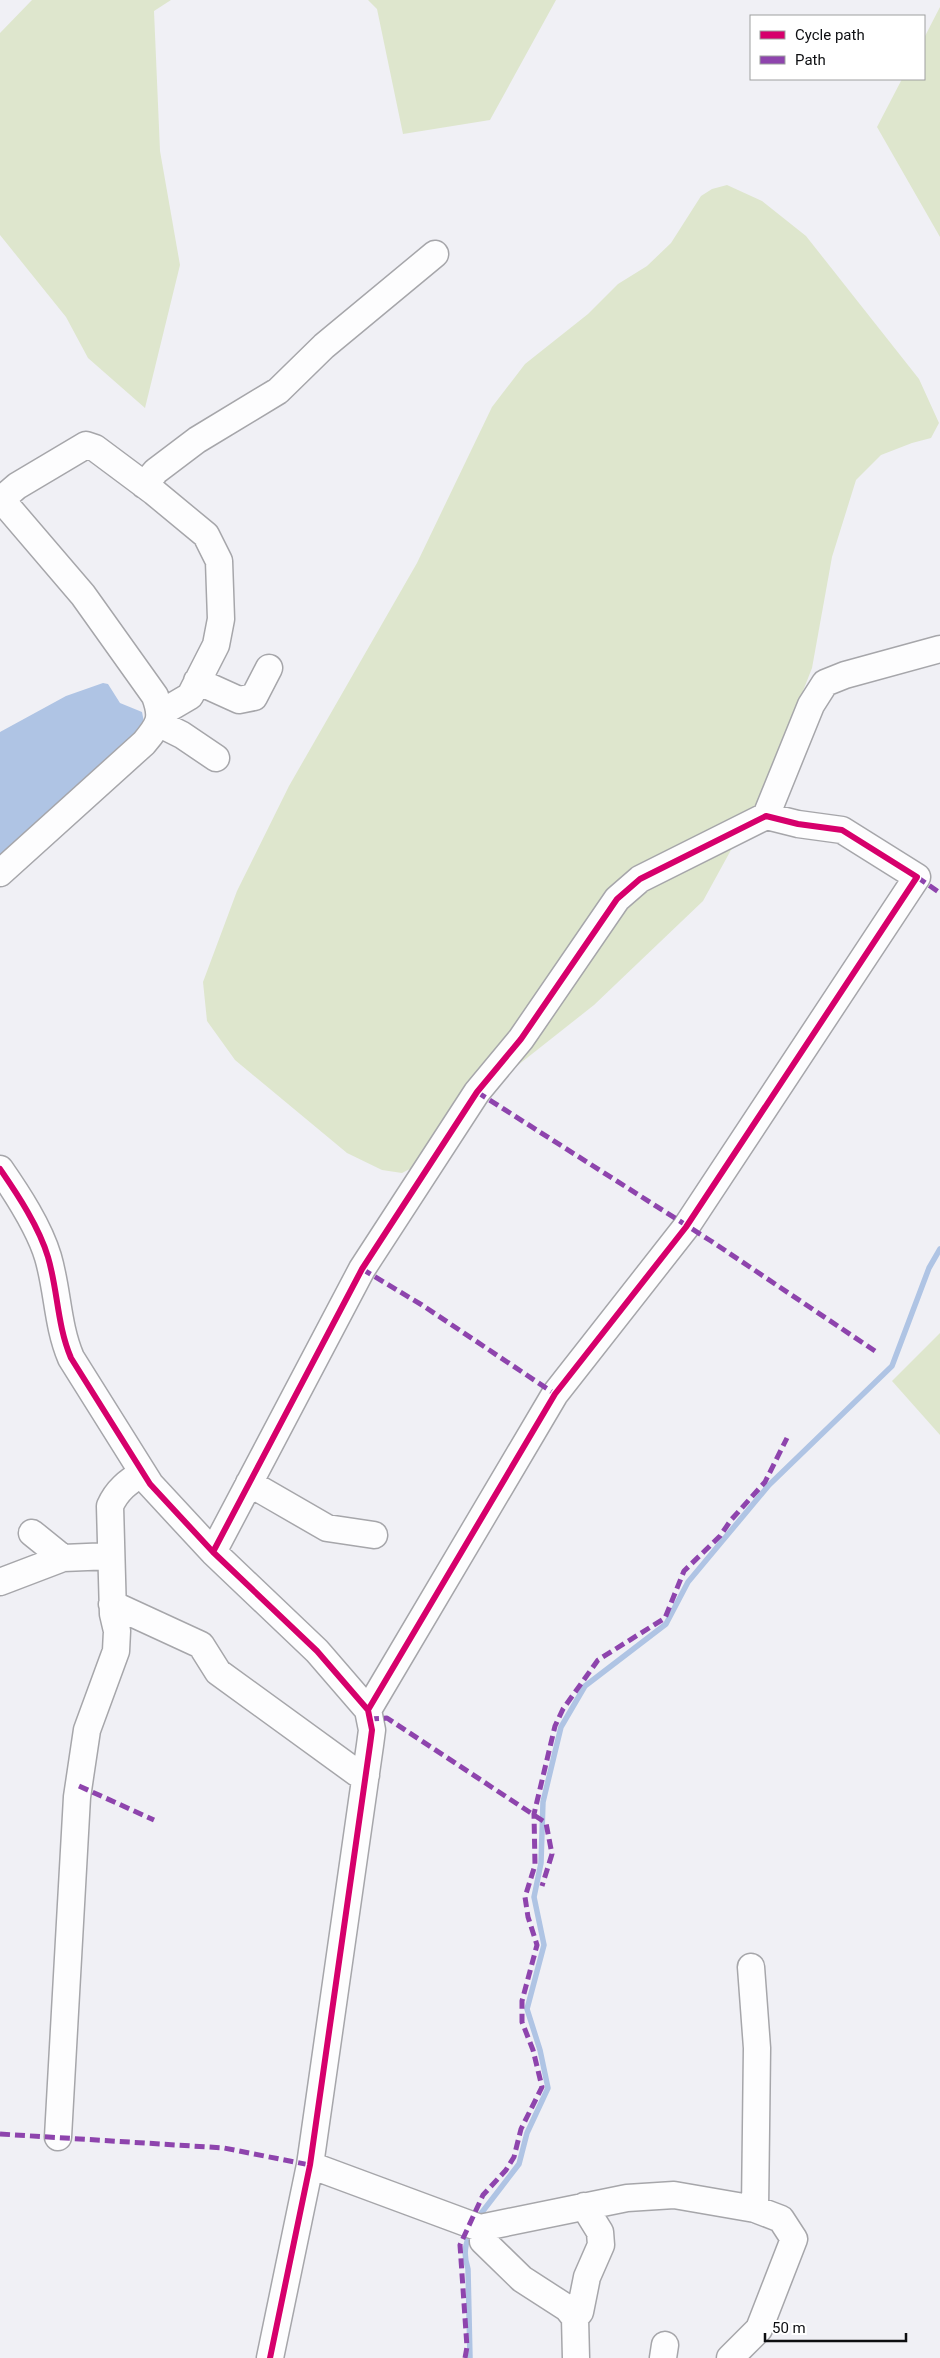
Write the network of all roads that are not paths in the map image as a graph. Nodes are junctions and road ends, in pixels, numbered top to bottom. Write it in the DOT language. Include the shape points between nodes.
graph roads {
  1 [pos="435,254"];
  2 [pos="144,485"];
  3 [pos="1,499"];
  4 [pos="940,649"];
  5 [pos="269,668"];
  6 [pos="197,681"];
  7 [pos="160,718"];
  8 [pos="216,758"];
  9 [pos="766,816"];
  10 [pos="0,873"];
  11 [pos="0,1169"];
  12 [pos="142,1473"];
  13 [pos="249,1483"];
  14 [pos="32,1533"];
  15 [pos="374,1535"];
  16 [pos="213,1552"];
  17 [pos="111,1556"];
  18 [pos="63,1558"];
  19 [pos="0,1582"];
  20 [pos="112,1604"];
  21 [pos="368,1710"];
  22 [pos="366,1775"];
  23 [pos="752,1968"];
  24 [pos="58,2138"];
  25 [pos="310,2165"];
  26 [pos="584,2206"];
  27 [pos="755,2209"];
  28 [pos="484,2227"];
  29 [pos="575,2318"];
  30 [pos="270,2358"];
  31 [pos="576,2358"];
  32 [pos="730,2358"];
  1 -- 2 [label="street" via="324,346 278,391 197,440 156,471"];
  2 -- 3 [label="street" via="95,448 86,445"];
  2 -- 6 [label="street" via="206,535 219,561 221,619 216,645"];
  3 -- 7 [label="street" via="83,596 155,696"];
  4 -- 9 [label="street" via="825,683 811,705"];
  5 -- 6 [label="street" via="254,697 239,700"];
  6 -- 7 [label="street" via="190,696"];
  7 -- 8 [label="street"];
  7 -- 10 [label="street" via="156,729 144,743"];
  9 -- 13 [label="street" via="640,879 617,899 521,1039 477,1092 362,1269"];
  9 -- 21 [label="street" via="842,830 917,877 686,1227 555,1394"];
  11 -- 12 [label="street" via="34,1225 48,1257 62,1336 71,1358"];
  12 -- 16 [label="street"];
  12 -- 17 [label="street" via="120,1488 110,1506"];
  13 -- 15 [label="street" via="326,1528"];
  13 -- 16 [label="street"];
  14 -- 18 [label="street"];
  16 -- 21 [label="street" via="317,1651"];
  17 -- 18 [label="street"];
  17 -- 20 [label="street"];
  18 -- 19 [label="street"];
  20 -- 22 [label="street" via="201,1645 218,1672 357,1773"];
  20 -- 24 [label="street" via="118,1631 116,1651 87,1730 77,1797"];
  21 -- 22 [label="street" via="372,1730"];
  22 -- 25 [label="street"];
  23 -- 27 [label="street" via="757,2048"];
  25 -- 28 [label="street" via="450,2218"];
  25 -- 30 [label="street"];
  26 -- 27 [label="street" via="627,2198 674,2195"];
  26 -- 28 [label="street"];
  26 -- 29 [label="street" via="600,2232 601,2245 587,2277 580,2312"];
  27 -- 32 [label="street" via="781,2219 794,2239 759,2329"];
  28 -- 29 [label="street" via="482,2241 522,2279 560,2303"];
  29 -- 31 [label="street"];
}
